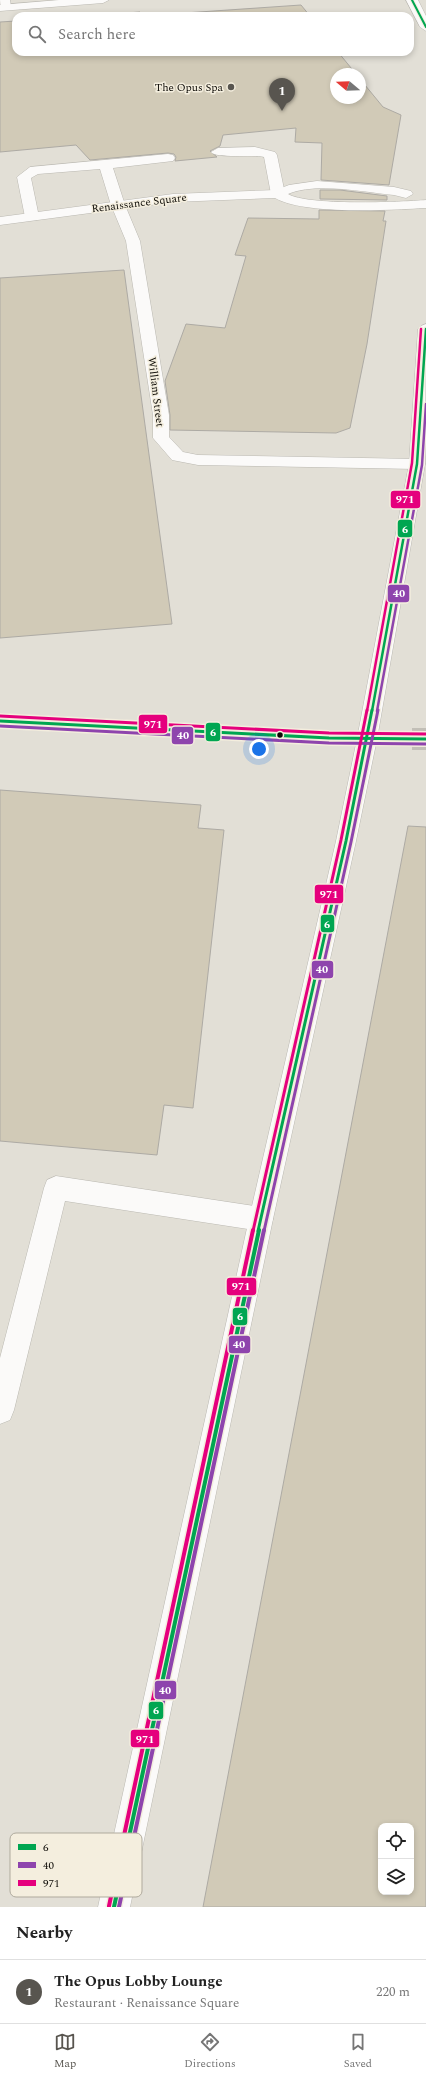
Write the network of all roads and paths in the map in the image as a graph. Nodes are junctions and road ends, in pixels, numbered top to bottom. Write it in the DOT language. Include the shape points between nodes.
graph roads {
  1 [pos="103,0"];
  2 [pos="412,0"];
  3 [pos="3,5"];
  4 [pos="426,27"];
  5 [pos="218,152"];
  6 [pos="168,158"];
  7 [pos="105,165"];
  8 [pos="278,194"];
  9 [pos="426,199"];
  10 [pos="426,204"];
  11 [pos="118,205"];
  12 [pos="32,217"];
  13 [pos="0,221"];
  14 [pos="426,329"];
  15 [pos="417,464"];
  16 [pos="0,721"];
  17 [pos="367,739"];
  18 [pos="412,739"];
  19 [pos="261,1219"];
  20 [pos="0,1410"];
  21 [pos="130,1833"];
  22 [pos="116,1897"];
  23 [pos="114,1907"];
  1 -- 3 [label="main road"];
  2 -- 4 [label="main road"];
  5 -- 8 [label="main road" via="255,150 270,155"];
  6 -- 7 [label="main road"];
  7 -- 11 [label="main road, William Street"];
  7 -- 12 [label="main road" via="35,170 24,177"];
  8 -- 9 [label="main road, Renaissance Square" via="285,189 310,185 394,191"];
  8 -- 10 [label="main road, Renaissance Square" via="288,200 306,204"];
  8 -- 11 [label="main road, Renaissance Square" via="194,196"];
  11 -- 12 [label="main road, Renaissance Square"];
  11 -- 15 [label="main road, William Street" via="133,241 161,415 160,438 178,456 188,459"];
  12 -- 13 [label="main road, Renaissance Square"];
  14 -- 15 [label="main road"];
  15 -- 17 [label="main road"];
  16 -- 17 [label="main road"];
  17 -- 18 [label="main road"];
  17 -- 19 [label="main road"];
  19 -- 20 [label="main road" via="56,1188"];
  19 -- 21 [label="main road"];
  22 -- 23 [label="main road"];
}
